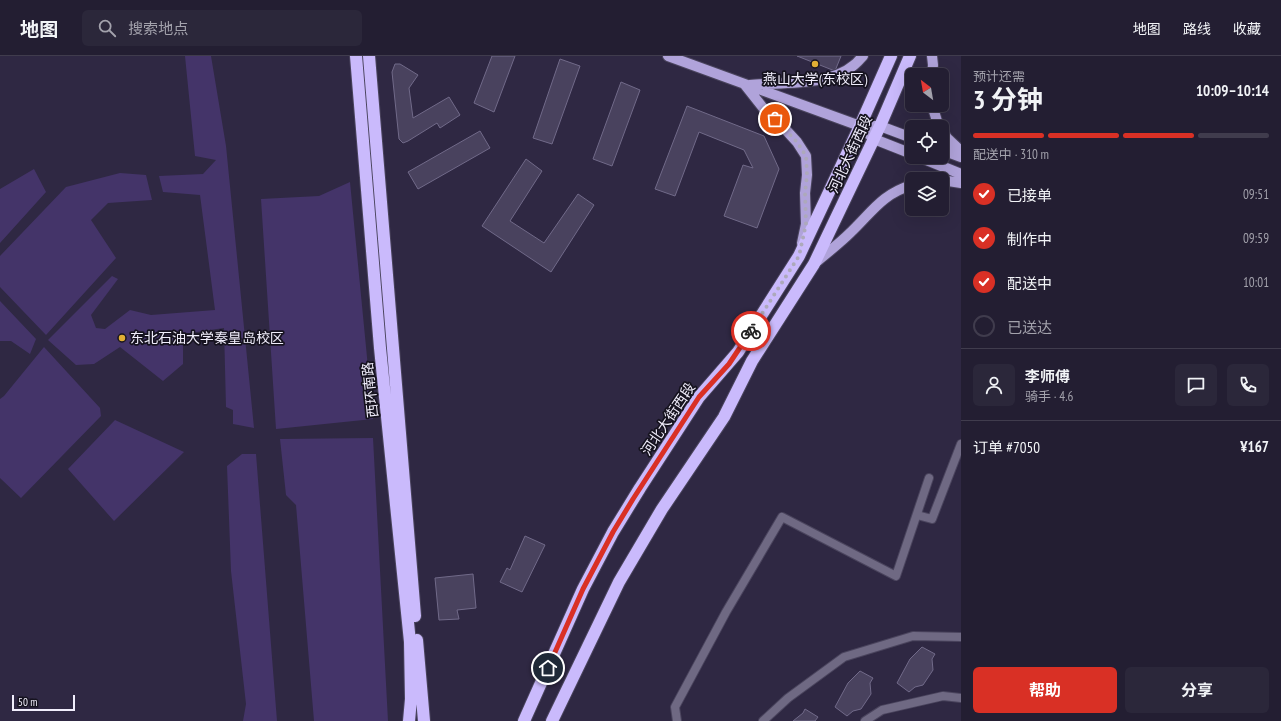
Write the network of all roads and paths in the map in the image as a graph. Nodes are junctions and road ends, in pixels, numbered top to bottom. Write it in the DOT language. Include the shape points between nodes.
graph roads {
  1 [pos="356,56"];
  2 [pos="369,56"];
  3 [pos="668,56"];
  4 [pos="863,56"];
  5 [pos="891,56"];
  6 [pos="910,56"];
  7 [pos="932,56"];
  8 [pos="933,68"];
  9 [pos="745,85"];
  10 [pos="860,126"];
  11 [pos="880,126"];
  12 [pos="905,135"];
  13 [pos="874,139"];
  14 [pos="949,140"];
  15 [pos="905,151"];
  16 [pos="961,151"];
  17 [pos="949,153"];
  18 [pos="961,157"];
  19 [pos="936,164"];
  20 [pos="961,174"];
  21 [pos="949,181"];
  22 [pos="961,183"];
  23 [pos="905,188"];
  24 [pos="799,256"];
  25 [pos="814,264"];
  26 [pos="961,444"];
  27 [pos="929,478"];
  28 [pos="917,515"];
  29 [pos="961,637"];
  30 [pos="961,698"];
  31 [pos="409,721"];
  32 [pos="424,721"];
  33 [pos="524,721"];
  34 [pos="552,721"];
  35 [pos="677,721"];
  36 [pos="763,721"];
  37 [pos="865,721"];
  1 -- 31 [label="highway, 西环南路" via="380,348 410,642"];
  2 -- 32 [label="highway, 西环南路"];
  3 -- 9 [label="main road"];
  4 -- 9 [label="main road" via="854,66 833,77 804,82"];
  5 -- 10 [label="highway, 河北大街西段"];
  6 -- 11 [label="highway, 河北大街西段"];
  7 -- 8 [label="main road"];
  9 -- 10 [label="main road"];
  9 -- 24 [label="main road" via="764,109 797,142 806,156 806,224"];
  10 -- 11 [label="main road"];
  10 -- 13 [label="main road"];
  10 -- 24 [label="highway, 河北大街西段"];
  11 -- 12 [label="main road"];
  11 -- 13 [label="highway, 河北大街西段"];
  13 -- 15 [label="main road"];
  13 -- 25 [label="highway, 河北大街西段"];
  14 -- 16 [label="main road"];
  17 -- 18 [label="main road"];
  19 -- 20 [label="main road"];
  21 -- 22 [label="main road"];
  23 -- 25 [label="main road" via="879,202 851,232"];
  24 -- 33 [label="highway, 河北大街西段" via="738,352 699,397 613,532 583,589"];
  25 -- 34 [label="highway, 河北大街西段" via="752,361 724,417 662,510 619,582"];
  26 -- 28 [label="street" via="932,519"];
  27 -- 28 [label="street"];
  28 -- 35 [label="street" via="896,576 782,517 674,707"];
  29 -- 36 [label="street" via="913,636 844,657 788,698"];
  30 -- 37 [label="street" via="943,696 882,710"];
}
